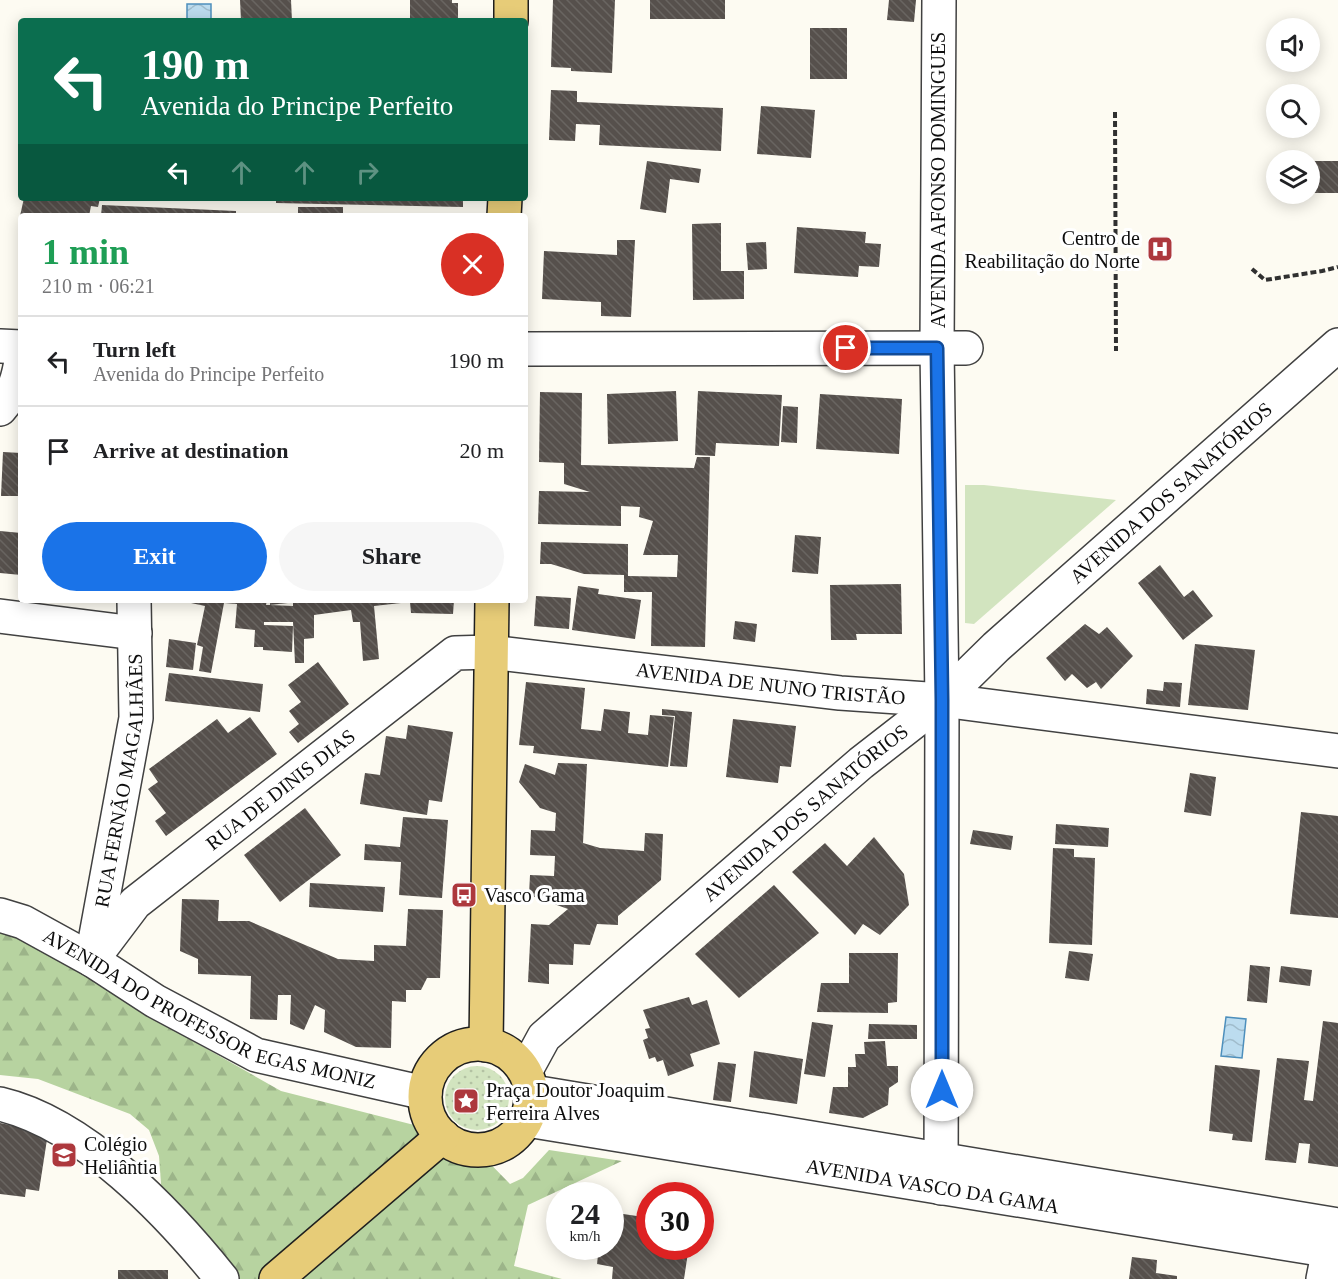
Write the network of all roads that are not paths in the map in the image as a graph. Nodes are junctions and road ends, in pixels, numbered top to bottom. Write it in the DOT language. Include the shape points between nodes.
graph roads {
  1 [pos="512,0"];
  2 [pos="939,0"];
  3 [pos="511,18"];
  4 [pos="1338,345"];
  5 [pos="0,346"];
  6 [pos="18,347"];
  7 [pos="952,348"];
  8 [pos="528,349"];
  9 [pos="18,380"];
  10 [pos="0,409"];
  11 [pos="134,603"];
  12 [pos="492,603"];
  13 [pos="0,616"];
  14 [pos="135,633"];
  15 [pos="490,652"];
  16 [pos="942,700"];
  17 [pos="1338,751"];
  18 [pos="0,915"];
  19 [pos="92,960"];
  20 [pos="486,1046"];
  21 [pos="425,1093"];
  22 [pos="528,1094"];
  23 [pos="0,1104"];
  24 [pos="443,1136"];
  25 [pos="942,1174"];
  26 [pos="1332,1246"];
  27 [pos="222,1279"];
  28 [pos="276,1279"];
  1 -- 3 [label="main road"];
  2 -- 7 [label="street, AVENIDA AFONSO DOMINGUES"];
  4 -- 16 [label="street, AVENIDA DOS SANATÓRIOS" via="996,647"];
  5 -- 6 [label="street"];
  7 -- 8 [label="street"];
  7 -- 16 [label="street, AVENIDA AFONSO DOMINGUES"];
  9 -- 10 [label="street"];
  11 -- 14 [label="street, RUA FERNÃO MAGALHÃES"];
  12 -- 15 [label="main road"];
  13 -- 14 [label="street"];
  14 -- 19 [label="street, RUA FERNÃO MAGALHÃES" via="136,718"];
  15 -- 16 [label="street, AVENIDA DE NUNO TRISTÃO" via="840,693"];
  15 -- 19 [label="street, RUA DE DINIS DIAS" via="455,653 135,903"];
  15 -- 20 [label="main road"];
  16 -- 17 [label="street, AVENIDA DE NUNO TRISTÃO"];
  16 -- 22 [label="street, AVENIDA DOS SANATÓRIOS" via="861,763 544,1036"];
  16 -- 25 [label="street, AVENIDA AFONSO DOMINGUES"];
  18 -- 19 [label="street, AVENIDA DO PROFESSOR EGAS MONIZ" via="23,922"];
  19 -- 21 [label="street, AVENIDA DO PROFESSOR EGAS MONIZ" via="155,1001 256,1054"];
  20 -- 21 [label="main road" via="469,1045 437,1061"];
  20 -- 22 [label="main road" via="515,1059"];
  21 -- 24 [label="main road" via="431,1125"];
  22 -- 24 [label="main road, AVENIDA DOS SANATÓRIOS" via="517,1133 504,1143 489,1149 473,1149"];
  22 -- 25 [label="street, AVENIDA VASCO DA GAMA"];
  23 -- 27 [label="street" via="20,1108 54,1124 122,1173 192,1242"];
  24 -- 28 [label="main road"];
  25 -- 26 [label="street, AVENIDA VASCO DA GAMA"];
}
